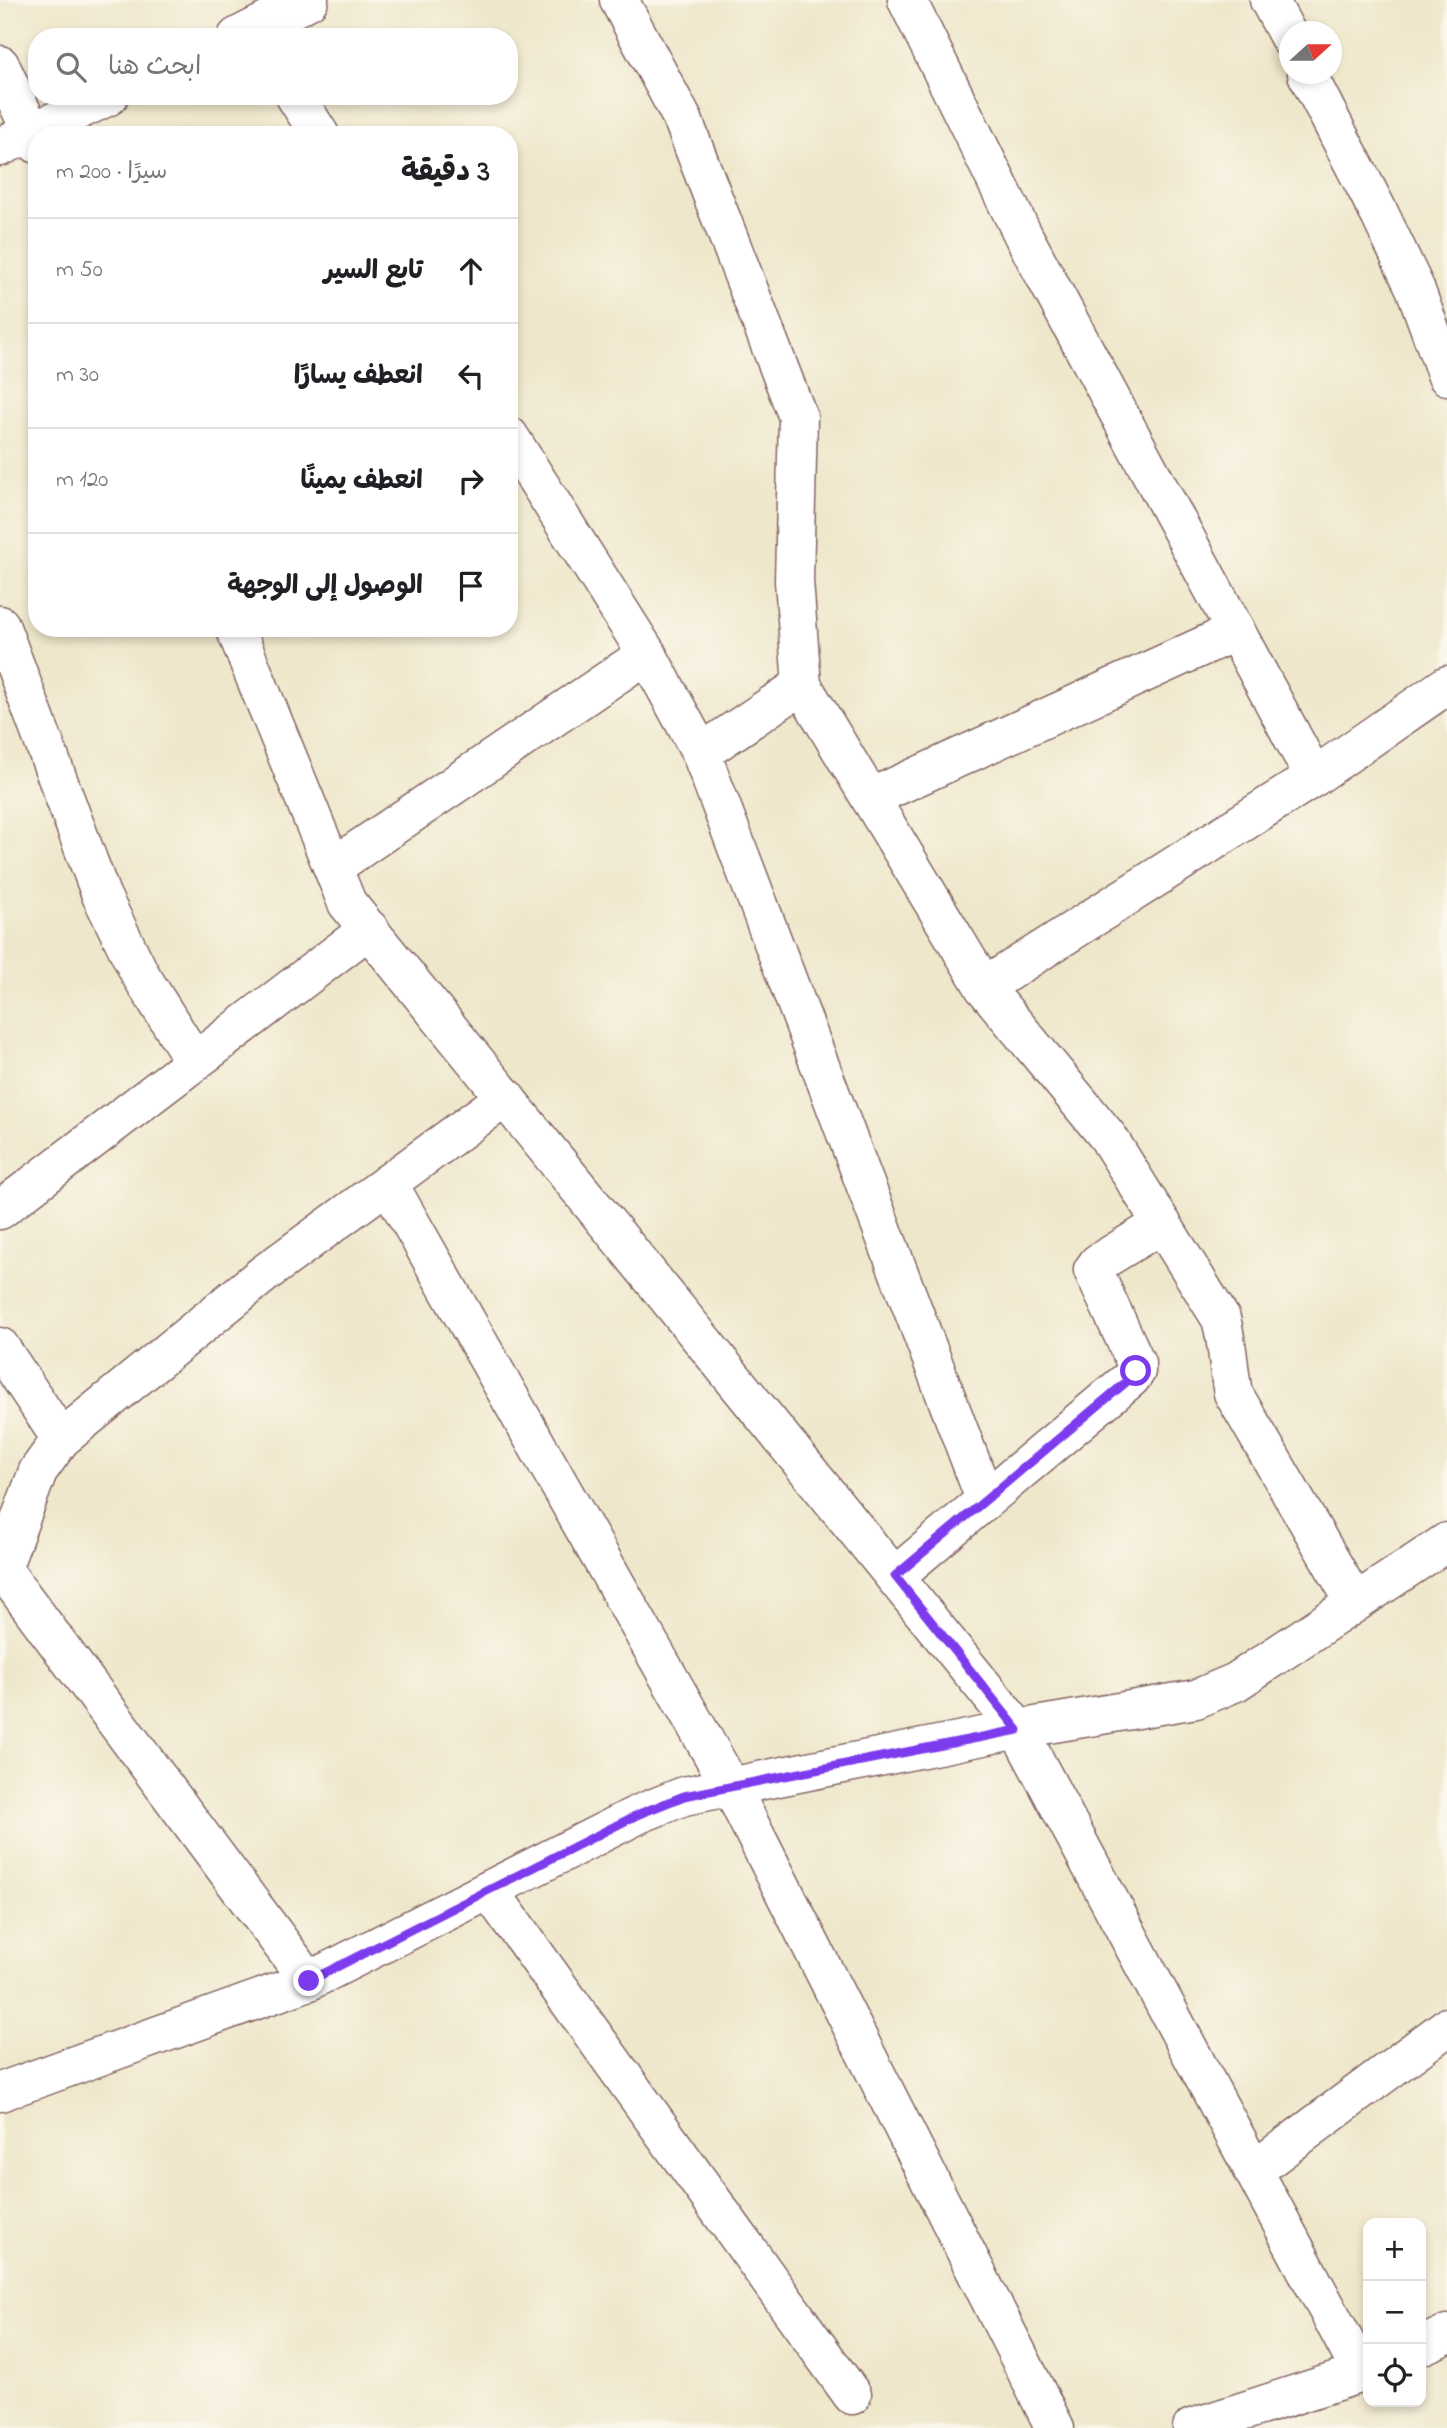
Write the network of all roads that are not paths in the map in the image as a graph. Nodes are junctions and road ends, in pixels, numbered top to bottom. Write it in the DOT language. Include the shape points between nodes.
graph roads {
  1 [pos="309,0"];
  2 [pos="619,0"];
  3 [pos="907,0"];
  4 [pos="1269,0"];
  5 [pos="1280,21"];
  6 [pos="260,28"];
  7 [pos="0,65"];
  8 [pos="1312,84"];
  9 [pos="91,105"];
  10 [pos="301,105"];
  11 [pos="51,126"];
  12 [pos="314,126"];
  13 [pos="23,141"];
  14 [pos="1447,376"];
  15 [pos="518,450"];
  16 [pos="0,625"];
  17 [pos="1236,631"];
  18 [pos="239,637"];
  19 [pos="646,654"];
  20 [pos="802,685"];
  21 [pos="1447,685"];
  22 [pos="701,753"];
  23 [pos="1314,776"];
  24 [pos="870,798"];
  25 [pos="332,867"];
  26 [pos="369,929"];
  27 [pos="984,987"];
  28 [pos="195,1062"];
  29 [pos="506,1097"];
  30 [pos="388,1184"];
  31 [pos="0,1210"];
  32 [pos="1162,1224"];
  33 [pos="0,1347"];
  34 [pos="61,1439"];
  35 [pos="985,1499"];
  36 [pos="1447,1542"];
  37 [pos="1,1572"];
  38 [pos="895,1576"];
  39 [pos="1354,1601"];
  40 [pos="1018,1730"];
  41 [pos="731,1787"];
  42 [pos="489,1890"];
  43 [pos="309,1981"];
  44 [pos="1447,2027"];
  45 [pos="0,2092"];
  46 [pos="1253,2171"];
  47 [pos="1447,2334"];
  48 [pos="1425,2344"];
  49 [pos="1363,2369"];
  50 [pos="1363,2374"];
  51 [pos="852,2395"];
  52 [pos="1055,2428"];
  53 [pos="1192,2428"];
  1 -- 6 [label="street"];
  2 -- 20 [label="street" via="683,120 798,416 794,581"];
  3 -- 17 [label="street" via="1023,234"];
  4 -- 5 [label="street"];
  7 -- 13 [label="street"];
  8 -- 14 [label="street" via="1415,288"];
  9 -- 11 [label="street"];
  10 -- 12 [label="street"];
  15 -- 19 [label="street"];
  16 -- 28 [label="street" via="101,895 140,974"];
  17 -- 23 [label="street"];
  17 -- 24 [label="street"];
  18 -- 25 [label="street"];
  19 -- 22 [label="street"];
  19 -- 25 [label="street"];
  20 -- 22 [label="street"];
  20 -- 24 [label="street"];
  21 -- 23 [label="street"];
  22 -- 35 [label="street"];
  23 -- 27 [label="street"];
  24 -- 27 [label="street"];
  25 -- 26 [label="street" via="347,903"];
  26 -- 28 [label="street"];
  26 -- 29 [label="street"];
  27 -- 32 [label="street" via="1108,1137"];
  28 -- 31 [label="street"];
  29 -- 30 [label="street"];
  29 -- 38 [label="street"];
  30 -- 34 [label="street" via="265,1273"];
  30 -- 41 [label="street"];
  32 -- 35 [label="street" via="1093,1270 1136,1371"];
  32 -- 39 [label="street" via="1221,1319 1233,1393"];
  33 -- 34 [label="street"];
  34 -- 37 [label="street" via="38,1471"];
  35 -- 38 [label="street"];
  36 -- 39 [label="street"];
  37 -- 43 [label="street"];
  38 -- 40 [label="street"];
  39 -- 40 [label="street" via="1236,1682 1196,1699"];
  40 -- 41 [label="street"];
  40 -- 46 [label="street"];
  41 -- 42 [label="street" via="684,1796 639,1814"];
  41 -- 52 [label="street"];
  42 -- 43 [label="street"];
  42 -- 51 [label="street"];
  43 -- 45 [label="street"];
  44 -- 46 [label="street"];
  46 -- 49 [label="street"];
  47 -- 48 [label="street"];
  50 -- 53 [label="street"];
}
